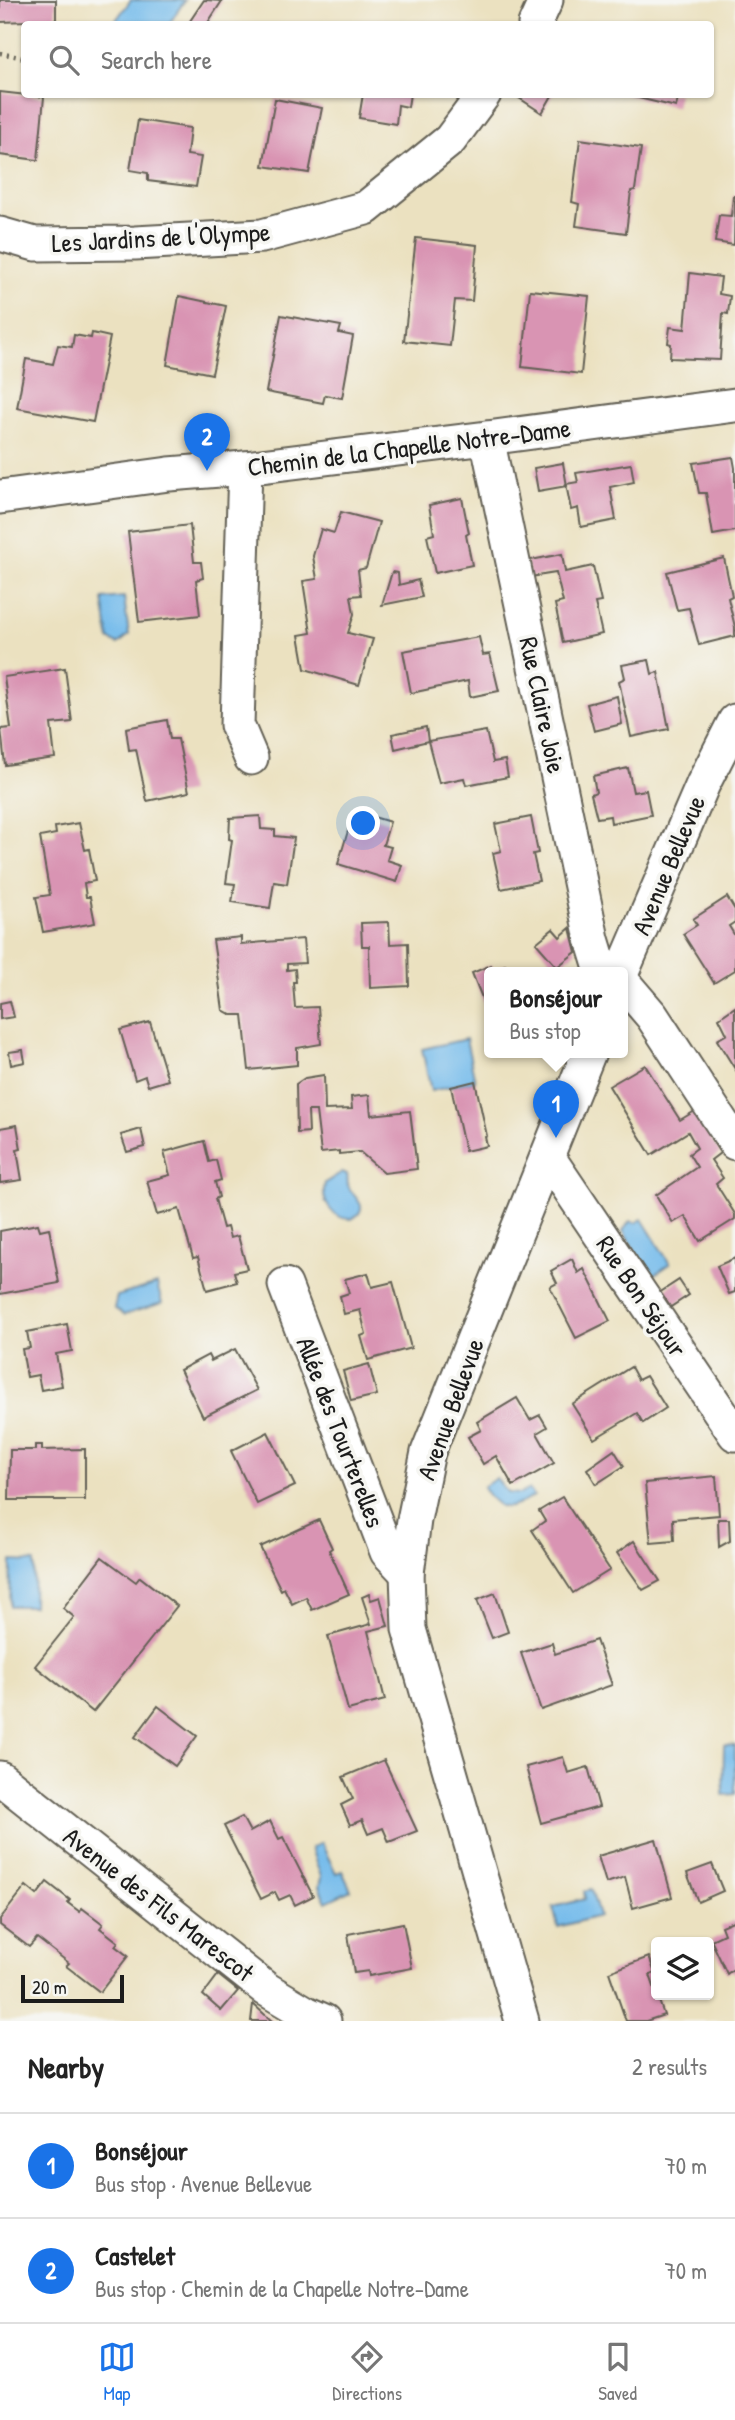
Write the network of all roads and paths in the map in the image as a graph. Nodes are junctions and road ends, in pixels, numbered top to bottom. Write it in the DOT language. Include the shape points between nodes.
graph roads {
  1 [pos="547,0"];
  2 [pos="536,21"];
  3 [pos="0,53"];
  4 [pos="21,57"];
  5 [pos="481,98"];
  6 [pos="0,234"];
  7 [pos="735,405"];
  8 [pos="487,438"];
  9 [pos="244,468"];
  10 [pos="0,497"];
  11 [pos="735,721"];
  12 [pos="251,758"];
  13 [pos="600,967"];
  14 [pos="624,967"];
  15 [pos="628,988"];
  16 [pos="587,1058"];
  17 [pos="735,1143"];
  18 [pos="548,1157"];
  19 [pos="285,1285"];
  20 [pos="735,1434"];
  21 [pos="407,1573"];
  22 [pos="1,1781"];
  23 [pos="324,2021"];
  24 [pos="522,2021"];
  1 -- 2 [label="street"];
  3 -- 4 [label="path"];
  5 -- 6 [label="street, Les Jardins de l'Olympe" via="450,140 366,208 262,236 35,244"];
  7 -- 8 [label="street, Chemin de la Chapelle Notre-Dame"];
  8 -- 9 [label="street, Chemin de la Chapelle Notre-Dame"];
  8 -- 13 [label="street, Rue Claire Joie"];
  9 -- 10 [label="street, Chemin de la Chapelle Notre-Dame"];
  9 -- 12 [label="street" via="237,725"];
  11 -- 14 [label="street, Avenue Bellevue"];
  15 -- 17 [label="street" via="652,1016"];
  16 -- 18 [label="street, Avenue Bellevue"];
  18 -- 20 [label="street, Rue Bon Séjour"];
  18 -- 21 [label="street, Avenue Bellevue" via="428,1451"];
  19 -- 21 [label="street, Allée des Tourterelles" via="387,1552"];
  21 -- 24 [label="street, Avenue Bellevue" via="409,1629"];
  22 -- 23 [label="street, Avenue des Fils Marescot" via="266,1989"];
}
